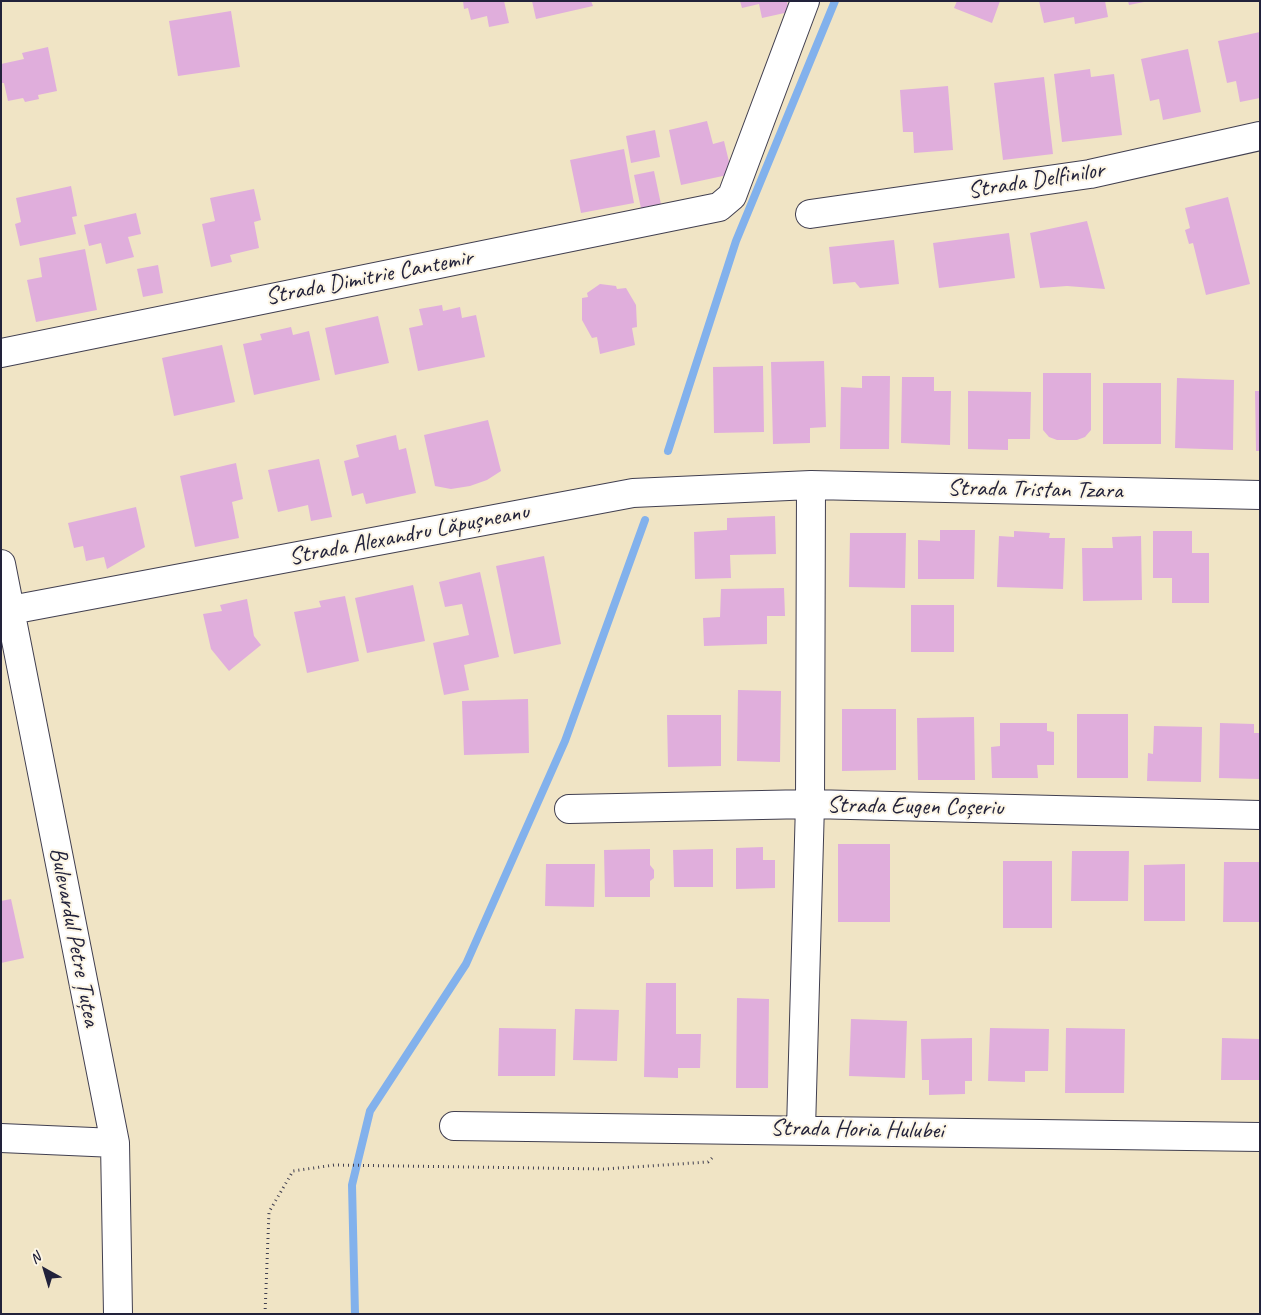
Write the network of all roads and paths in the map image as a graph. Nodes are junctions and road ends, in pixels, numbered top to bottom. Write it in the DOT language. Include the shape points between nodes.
graph roads {
  1 [pos="805,1"];
  2 [pos="1260,136"];
  3 [pos="810,214"];
  4 [pos="1,353"];
  5 [pos="811,485"];
  6 [pos="1260,495"];
  7 [pos="1,564"];
  8 [pos="11,610"];
  9 [pos="810,804"];
  10 [pos="570,809"];
  11 [pos="1260,815"];
  12 [pos="454,1126"];
  13 [pos="732,1129"];
  14 [pos="801,1129"];
  15 [pos="1260,1136"];
  16 [pos="1,1138"];
  17 [pos="115,1142"];
  18 [pos="118,1314"];
  19 [pos="265,1314"];
  1 -- 4 [label="street, Strada Dimitrie Cantemir" via="732,196 719,207"];
  2 -- 3 [label="street, Strada Delfinilor" via="1090,174"];
  5 -- 6 [label="street, Strada Tristan Tzara"];
  5 -- 8 [label="street, Strada Alexandru Lăpușneanu" via="633,493"];
  5 -- 9 [label="street"];
  7 -- 8 [label="street, Bulevardul Petre Țuțea"];
  8 -- 17 [label="street, Bulevardul Petre Țuțea"];
  9 -- 10 [label="street, Strada Eugen Coșeriu"];
  9 -- 11 [label="street, Strada Eugen Coșeriu"];
  9 -- 14 [label="street"];
  12 -- 13 [label="street, Strada Horia Hulubei"];
  13 -- 14 [label="street, Strada Horia Hulubei"];
  13 -- 19 [label="path" via="708,1162 604,1169 346,1165 293,1171 269,1212"];
  14 -- 15 [label="street, Strada Horia Hulubei"];
  16 -- 17 [label="street"];
  17 -- 18 [label="street, Bulevardul Petre Țuțea"];
}
